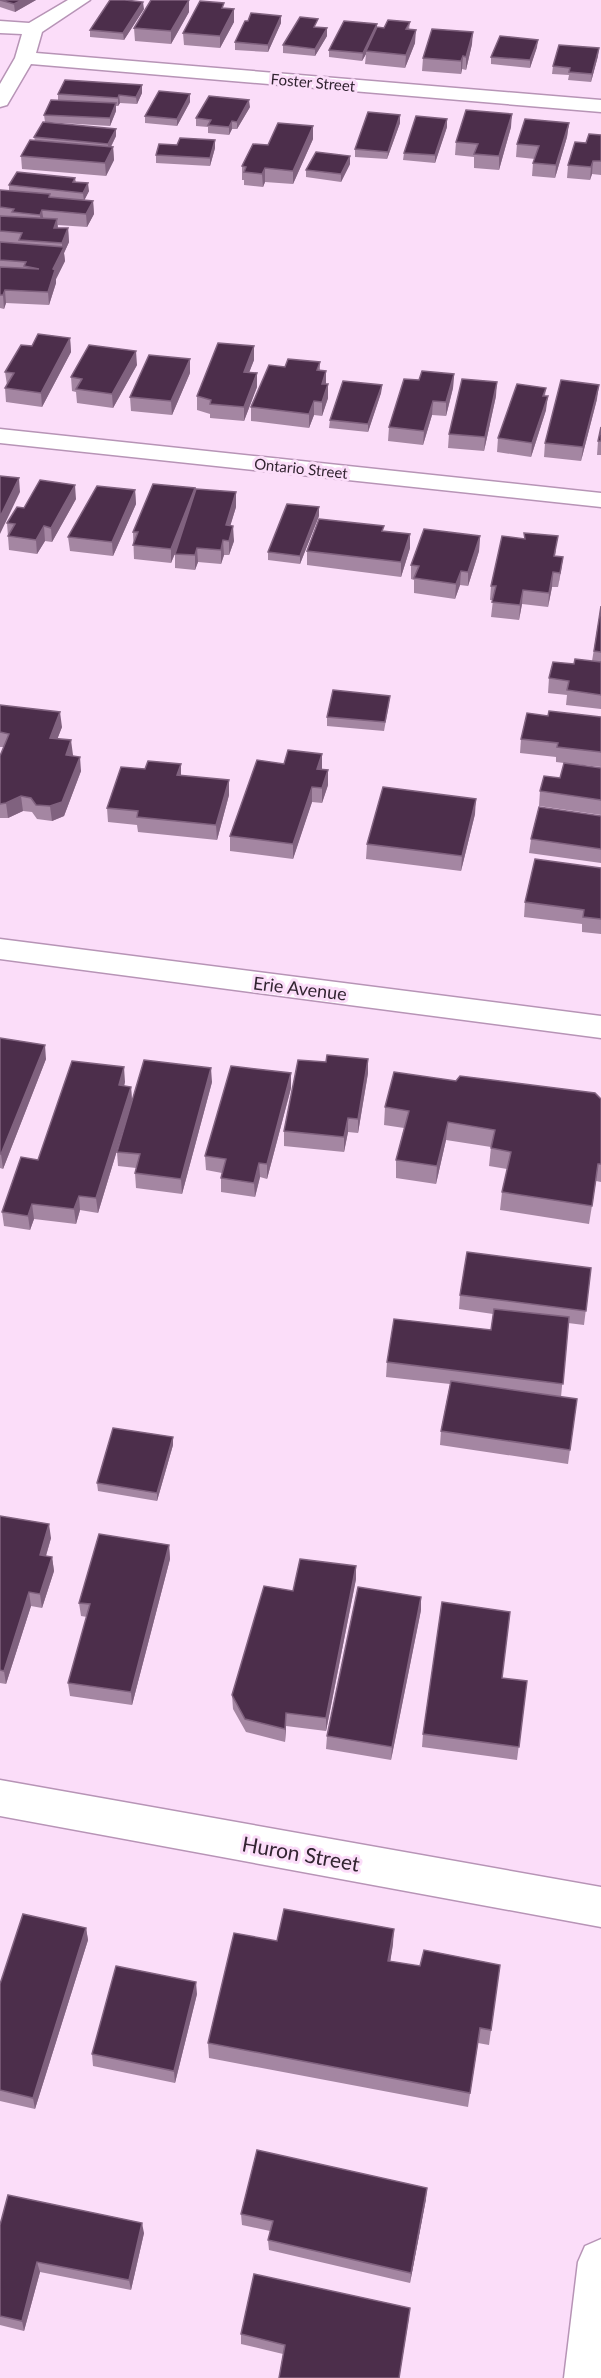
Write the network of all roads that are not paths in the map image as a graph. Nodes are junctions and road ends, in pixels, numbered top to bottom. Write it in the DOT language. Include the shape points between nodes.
graph roads {
  1 [pos="81,0"];
  2 [pos="0,27"];
  3 [pos="33,29"];
  4 [pos="25,58"];
  5 [pos="0,101"];
  6 [pos="601,106"];
  7 [pos="0,436"];
  8 [pos="601,500"];
  9 [pos="0,949"];
  10 [pos="601,1027"];
  11 [pos="0,1798"];
  12 [pos="601,1907"];
  13 [pos="601,2262"];
  14 [pos="588,2378"];
  1 -- 3 [label="street"];
  2 -- 3 [label="street"];
  3 -- 4 [label="street"];
  4 -- 5 [label="street"];
  4 -- 6 [label="street, Foster Street"];
  7 -- 8 [label="street, Ontario Street"];
  9 -- 10 [label="street, Erie Avenue"];
  11 -- 12 [label="street, Huron Street"];
  13 -- 14 [label="street"];
}
